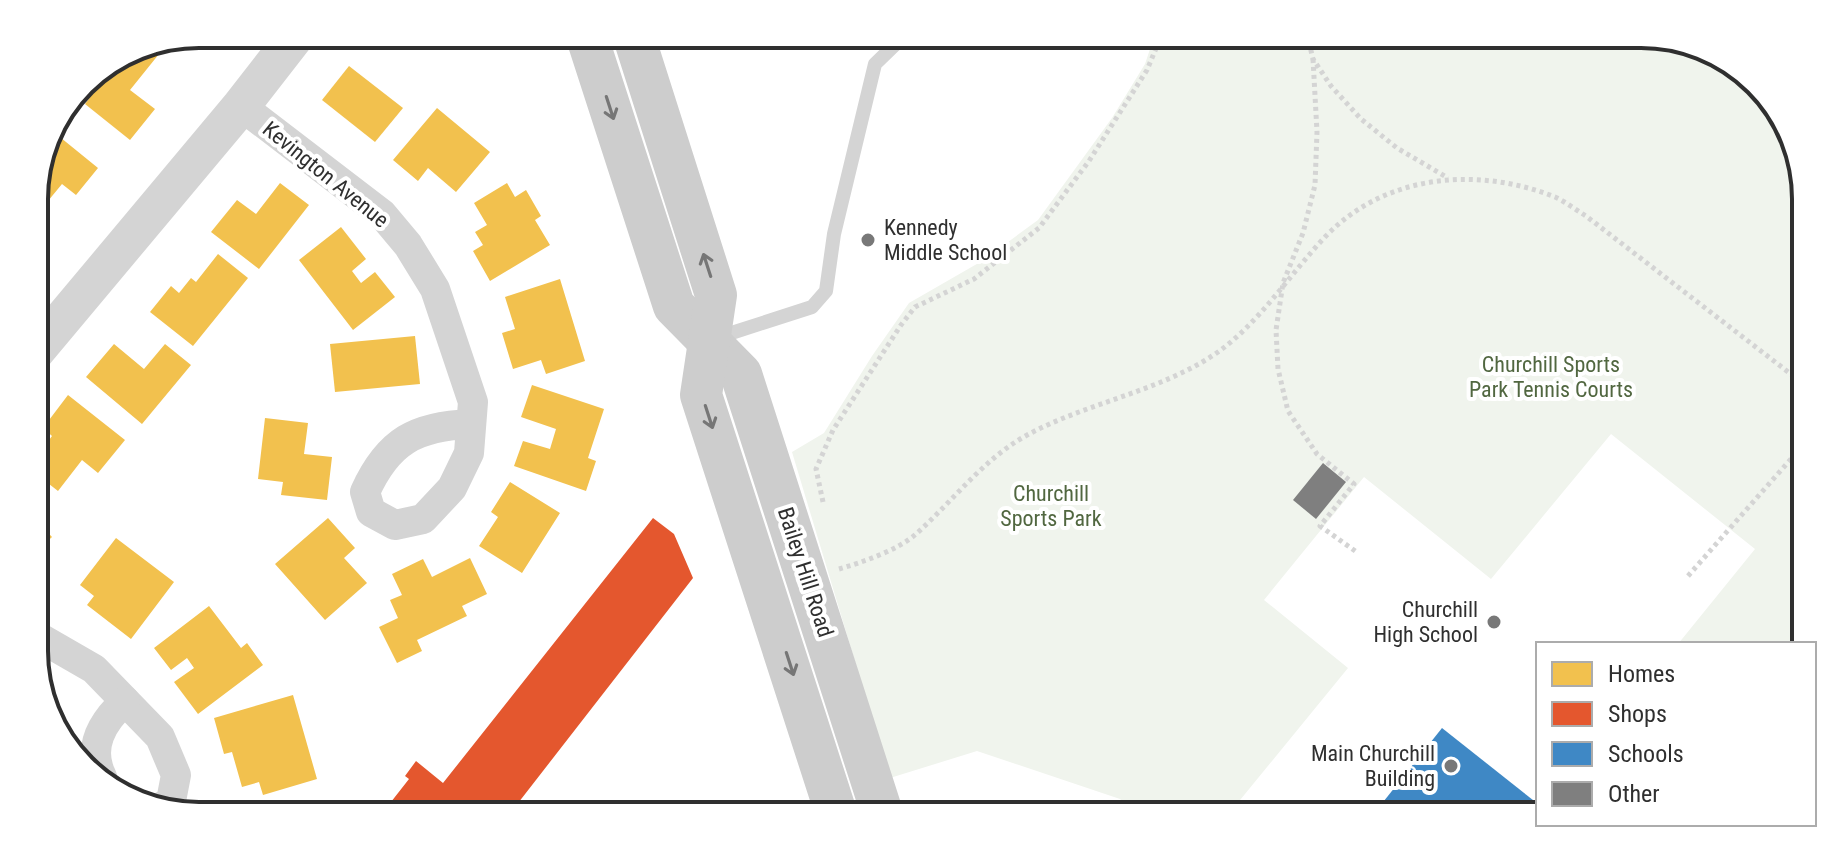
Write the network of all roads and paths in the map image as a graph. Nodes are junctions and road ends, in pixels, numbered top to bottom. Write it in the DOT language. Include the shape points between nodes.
graph roads {
  1 [pos="286,48"];
  2 [pos="591,48"];
  3 [pos="637,48"];
  4 [pos="892,48"];
  5 [pos="1156,48"];
  6 [pos="1310,48"];
  7 [pos="1313,59"];
  8 [pos="241,106"];
  9 [pos="1448,179"];
  10 [pos="1283,283"];
  11 [pos="48,336"];
  12 [pos="708,340"];
  13 [pos="1792,375"];
  14 [pos="471,424"];
  15 [pos="1792,458"];
  16 [pos="825,512"];
  17 [pos="1358,553"];
  18 [pos="833,555"];
  19 [pos="1688,576"];
  20 [pos="777,623"];
  21 [pos="48,642"];
  22 [pos="828,642"];
  23 [pos="125,701"];
  24 [pos="841,731"];
  25 [pos="96,761"];
  26 [pos="171,799"];
  27 [pos="833,802"];
  28 [pos="874,802"];
  29 [pos="878,802"];
  1 -- 8 [label="street, Kevington Avenue"];
  2 -- 12 [label="main road, Bailey Hill Road, one-way" via="674,306"];
  12 -- 3 [label="main road, Bailey Hill Road, one-way" via="716,295"];
  4 -- 12 [label="lane" via="875,64 834,234 826,291 812,307"];
  5 -- 16 [label="path" via="1089,161 1039,228 974,279 915,307 901,325 833,430 816,469"];
  6 -- 7 [label="path"];
  7 -- 9 [label="path" via="1361,119"];
  7 -- 10 [label="path" via="1315,185"];
  8 -- 11 [label="street, Kevington Avenue"];
  8 -- 14 [label="street, Kevington Avenue" via="382,214 408,245 435,289 473,402"];
  9 -- 10 [label="path" via="1410,184 1361,208 1328,234"];
  9 -- 13 [label="path" via="1486,180 1557,198"];
  10 -- 17 [label="path" via="1276,330 1288,411 1317,454 1354,484 1320,526"];
  10 -- 18 [label="path" via="1218,351 1183,372 1029,434 966,481 914,536 836,570"];
  12 -- 20 [label="main road, Bailey Hill Road, one-way" via="701,395"];
  12 -- 22 [label="main road, Bailey Hill Road" via="741,374"];
  15 -- 19 [label="path"];
  20 -- 22 [label="main road" via="792,623"];
  20 -- 27 [label="main road, Bailey Hill Road, one-way" via="810,709"];
  21 -- 23 [label="street" via="94,669"];
  22 -- 29 [label="main road, Bailey Hill Road"];
  23 -- 25 [label="street" via="95,741"];
  23 -- 26 [label="street" via="160,737 176,775"];
  24 -- 28 [label="lane" via="862,793"];
}
